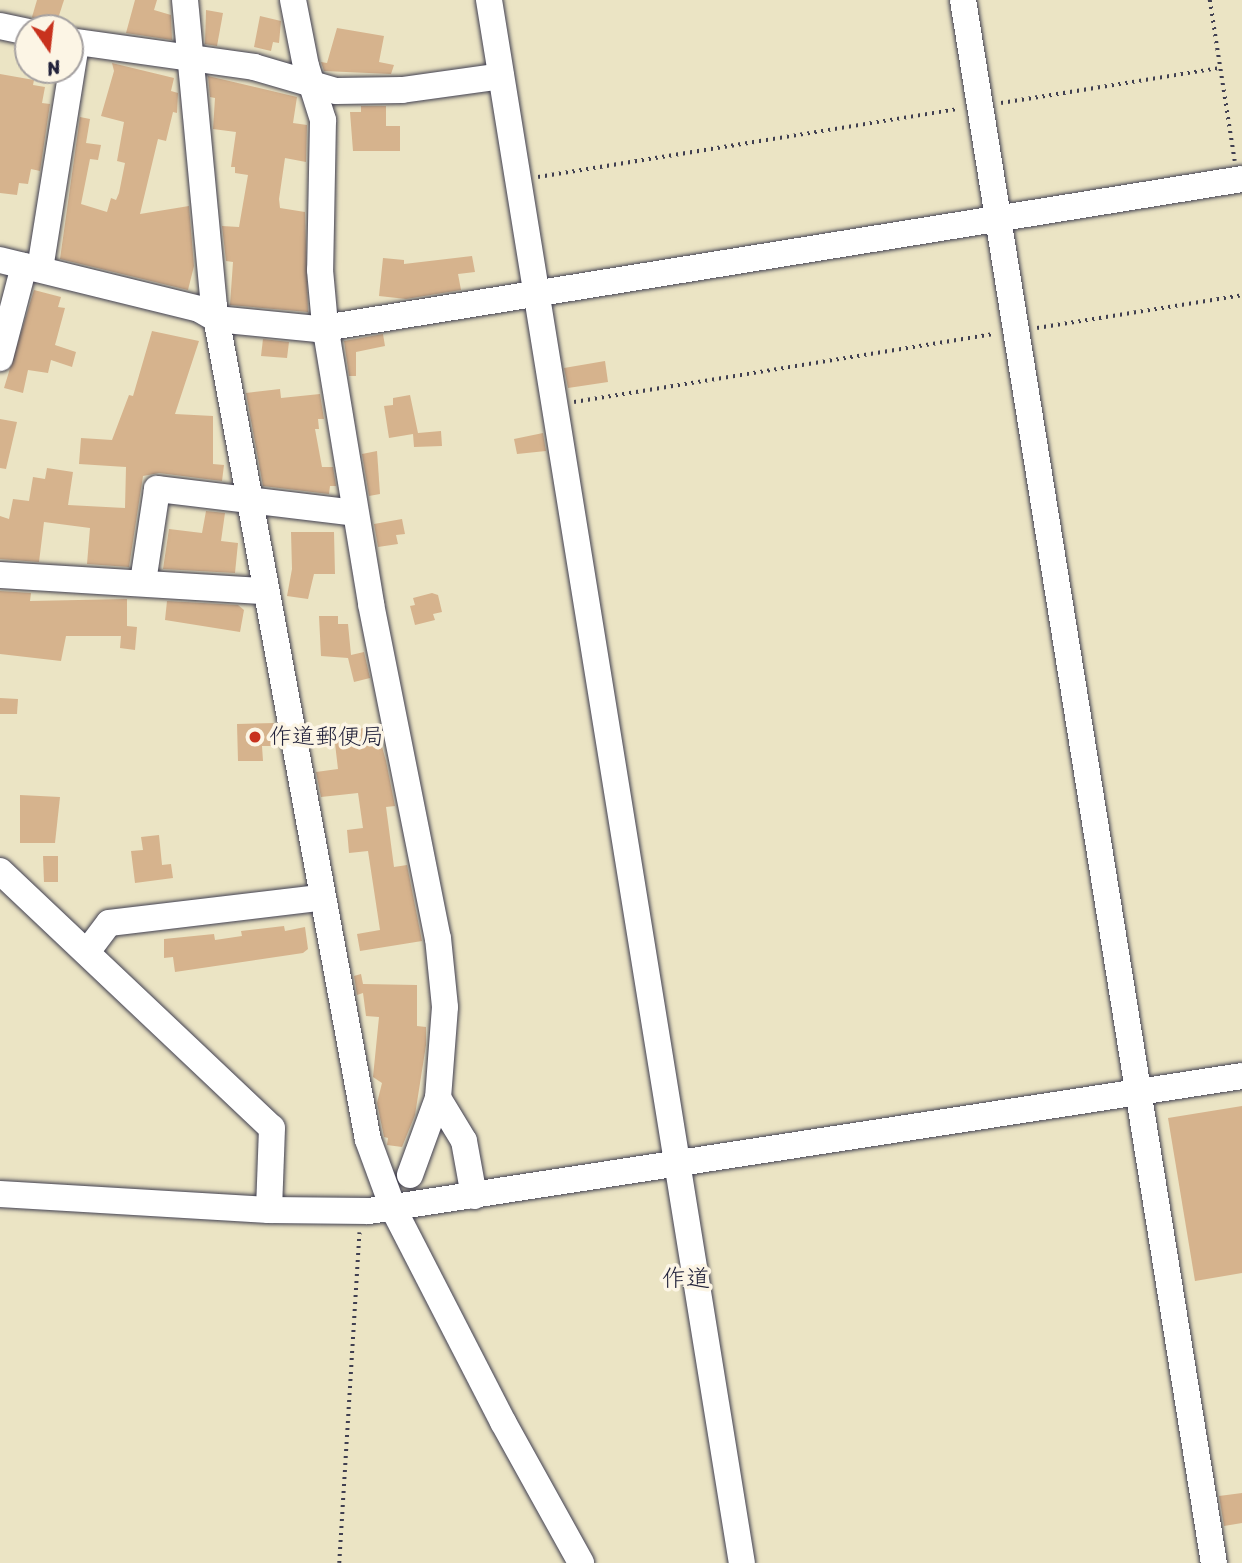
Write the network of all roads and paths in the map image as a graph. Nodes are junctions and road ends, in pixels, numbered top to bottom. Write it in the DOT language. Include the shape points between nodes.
graph roads {
  1 [pos="185,0"];
  2 [pos="293,0"];
  3 [pos="489,0"];
  4 [pos="963,0"];
  5 [pos="1210,0"];
  6 [pos="84,43"];
  7 [pos="191,56"];
  8 [pos="1220,68"];
  9 [pos="501,76"];
  10 [pos="314,83"];
  11 [pos="63,84"];
  12 [pos="980,106"];
  13 [pos="1240,179"];
  14 [pos="517,180"];
  15 [pos="998,220"];
  16 [pos="21,265"];
  17 [pos="538,291"];
  18 [pos="1242,295"];
  19 [pos="216,319"];
  20 [pos="325,325"];
  21 [pos="1016,331"];
  22 [pos="0,358"];
  23 [pos="555,405"];
  24 [pos="249,499"];
  25 [pos="355,513"];
  26 [pos="0,575"];
  27 [pos="143,582"];
  28 [pos="265,591"];
  29 [pos="0,871"];
  30 [pos="320,898"];
  31 [pos="87,952"];
  32 [pos="1242,1076"];
  33 [pos="1139,1093"];
  34 [pos="438,1098"];
  35 [pos="679,1165"];
  36 [pos="410,1175"];
  37 [pos="0,1194"];
  38 [pos="474,1196"];
  39 [pos="393,1208"];
  40 [pos="269,1210"];
  41 [pos="360,1211"];
  42 [pos="339,1563"];
  43 [pos="582,1563"];
  44 [pos="742,1563"];
  45 [pos="1214,1563"];
  1 -- 7 [label="street"];
  2 -- 10 [label="street" via="306,66"];
  3 -- 9 [label="street"];
  4 -- 12 [label="street"];
  5 -- 8 [label="path"];
  6 -- 7 [label="street"];
  7 -- 10 [label="street"];
  7 -- 19 [label="street"];
  8 -- 12 [label="path"];
  8 -- 13 [label="path"];
  9 -- 10 [label="street" via="369,92 336,91"];
  9 -- 14 [label="street"];
  10 -- 20 [label="street" via="323,120 320,270"];
  11 -- 16 [label="street"];
  12 -- 14 [label="path"];
  12 -- 15 [label="street"];
  13 -- 15 [label="street"];
  14 -- 17 [label="street"];
  15 -- 17 [label="street"];
  15 -- 21 [label="street"];
  16 -- 19 [label="street" via="198,309"];
  16 -- 22 [label="street"];
  17 -- 20 [label="street"];
  17 -- 23 [label="street"];
  18 -- 21 [label="path"];
  19 -- 20 [label="street"];
  19 -- 24 [label="street"];
  20 -- 25 [label="street"];
  21 -- 23 [label="path"];
  21 -- 33 [label="street"];
  23 -- 35 [label="street"];
  24 -- 25 [label="street"];
  24 -- 27 [label="street" via="157,489"];
  24 -- 28 [label="street"];
  25 -- 34 [label="street" via="438,938 445,1007"];
  26 -- 27 [label="street" via="48,581"];
  27 -- 28 [label="street"];
  28 -- 30 [label="street"];
  29 -- 31 [label="street"];
  30 -- 31 [label="street" via="108,923"];
  30 -- 39 [label="street" via="368,1140"];
  31 -- 40 [label="street" via="272,1128"];
  32 -- 33 [label="street"];
  33 -- 35 [label="street"];
  33 -- 45 [label="street"];
  34 -- 36 [label="street"];
  34 -- 38 [label="street" via="464,1141"];
  35 -- 38 [label="street"];
  35 -- 44 [label="street"];
  37 -- 40 [label="street"];
  38 -- 39 [label="street"];
  39 -- 41 [label="street"];
  39 -- 43 [label="street"];
  40 -- 41 [label="street"];
  41 -- 42 [label="path"];
}
